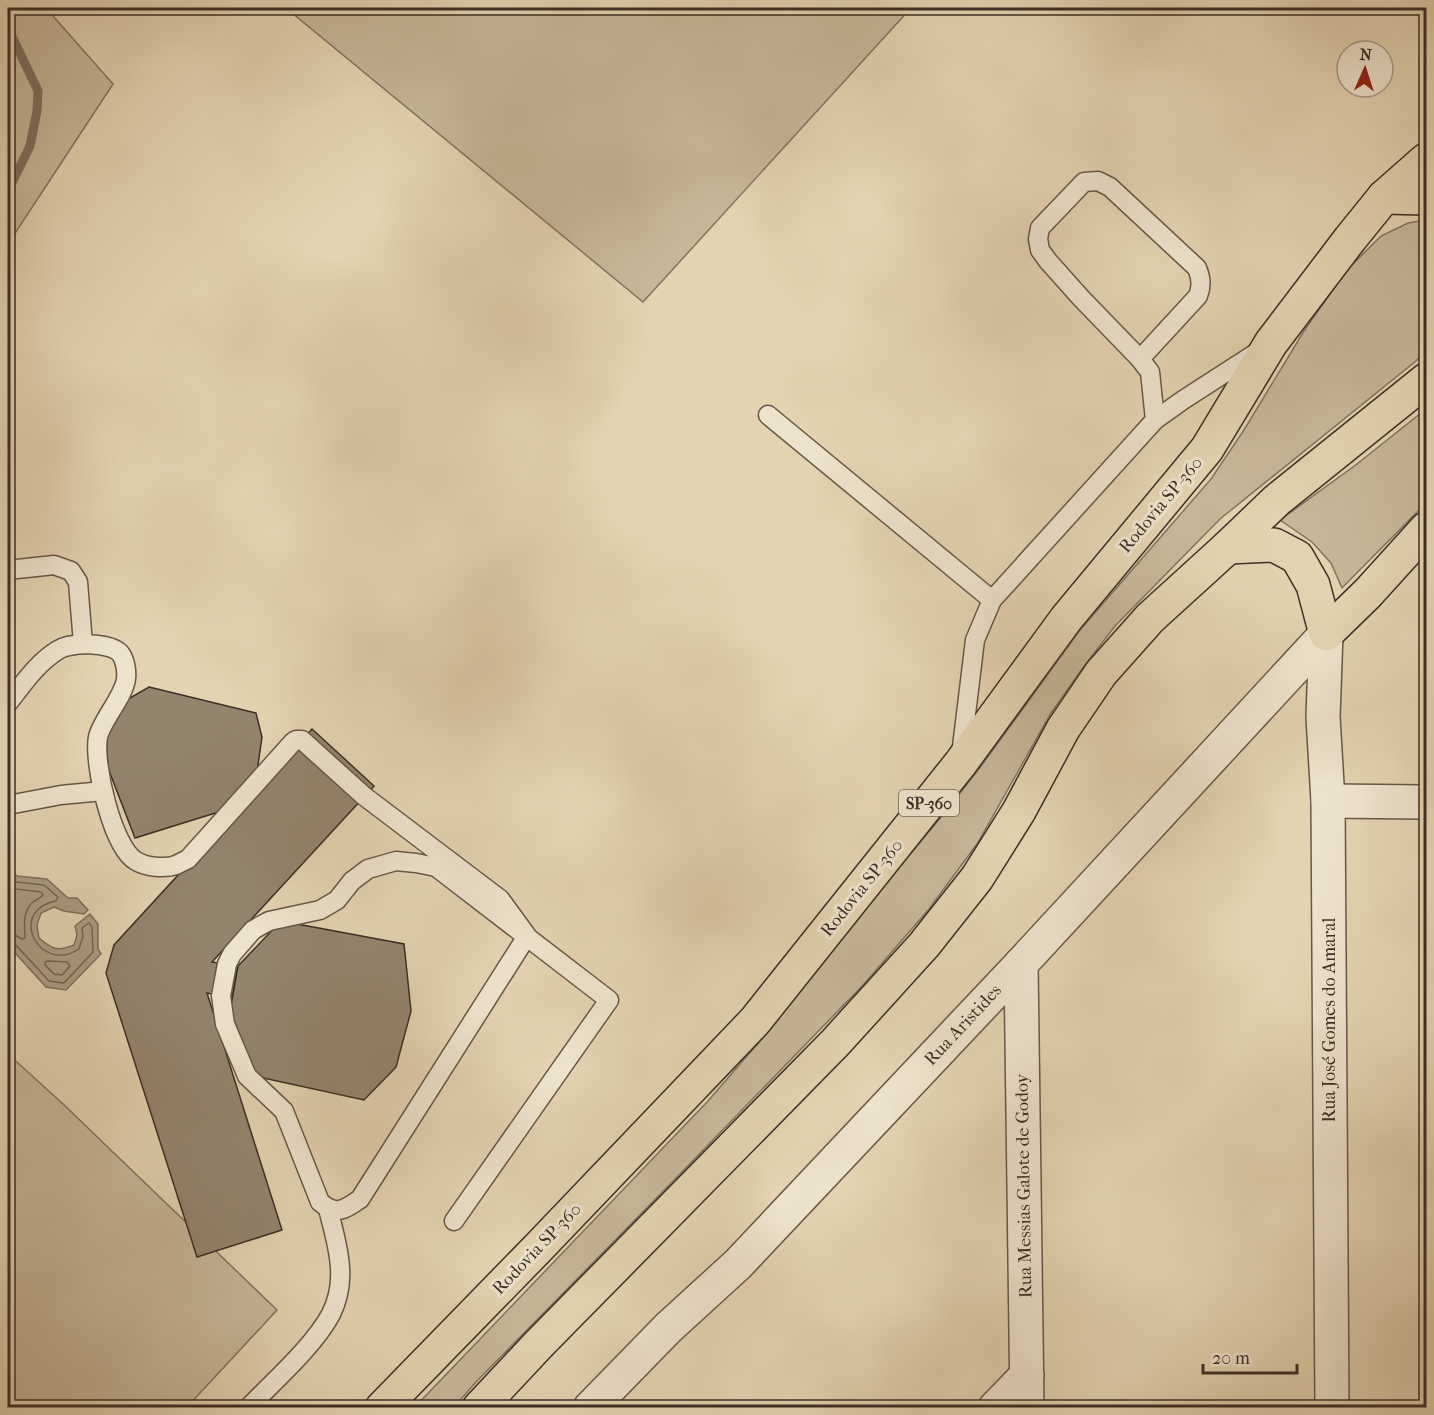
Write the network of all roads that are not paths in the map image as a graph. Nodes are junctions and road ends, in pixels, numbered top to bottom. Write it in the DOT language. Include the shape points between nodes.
graph roads {
  1 [pos="1426,160"];
  2 [pos="1384,197"];
  3 [pos="1426,198"];
  4 [pos="1271,343"];
  5 [pos="1140,359"];
  6 [pos="1426,380"];
  7 [pos="768,415"];
  8 [pos="1155,420"];
  9 [pos="1426,529"];
  10 [pos="1228,548"];
  11 [pos="8,570"];
  12 [pos="992,600"];
  13 [pos="1326,634"];
  14 [pos="83,644"];
  15 [pos="8,703"];
  16 [pos="960,764"];
  17 [pos="103,791"];
  18 [pos="1328,801"];
  19 [pos="1426,802"];
  20 [pos="8,805"];
  21 [pos="527,936"];
  22 [pos="1021,964"];
  23 [pos="328,1209"];
  24 [pos="454,1221"];
  25 [pos="1027,1375"];
  26 [pos="248,1407"];
  27 [pos="382,1407"];
  28 [pos="479,1407"];
  29 [pos="590,1407"];
  30 [pos="995,1407"];
  31 [pos="1027,1407"];
  32 [pos="1332,1407"];
  1 -- 2 [label="main road, Rodovia SP-360 / SP-360"];
  2 -- 3 [label="main road"];
  2 -- 4 [label="main road, Rodovia SP-360 / SP-360"];
  4 -- 8 [label="lane"];
  4 -- 16 [label="main road, Rodovia SP-360 / SP-360" via="1208,449 1066,618"];
  5 -- 5 [label="lane" via="1040,250 1040,228 1084,182 1098,181 1110,187 1197,268 1200,277 1202,287 1198,296"];
  5 -- 8 [label="lane" via="1150,372"];
  6 -- 10 [label="main road" via="1277,500"];
  7 -- 12 [label="lane"];
  8 -- 12 [label="lane"];
  9 -- 13 [label="main road"];
  10 -- 13 [label="main road" via="1275,545 1297,557 1313,585"];
  10 -- 28 [label="main road" via="1150,618 1101,673 1062,729 977,878 924,945 836,1043"];
  11 -- 14 [label="lane" via="54,565 71,571 78,582"];
  12 -- 16 [label="lane" via="975,640"];
  13 -- 18 [label="street, Rua José Gomes do Amaral" via="1323,717"];
  13 -- 22 [label="street, Rua Aristides"];
  14 -- 15 [label="lane" via="61,648 41,662"];
  14 -- 17 [label="lane" via="104,645 119,652 125,663 126,680 98,735"];
  16 -- 27 [label="main road, Rodovia SP-360 / SP-360" via="755,1021"];
  17 -- 20 [label="lane"];
  17 -- 21 [label="lane" via="116,834 128,854 151,866 175,865 188,859 293,742 302,740 364,796 500,899"];
  18 -- 19 [label="street"];
  18 -- 32 [label="street, Rua José Gomes do Amaral"];
  21 -- 23 [label="lane" via="360,1199 345,1210"];
  21 -- 23 [label="lane" via="436,867 396,861 369,869 320,910 269,921 253,930 232,954 221,996 225,1024 248,1076 284,1111 320,1202"];
  21 -- 24 [label="lane" via="609,1000"];
  22 -- 25 [label="street, Rua Messias Galote de Godoy"];
  22 -- 29 [label="street, Rua Aristides" via="738,1264"];
  23 -- 26 [label="lane" via="340,1270 339,1292 332,1313 316,1336"];
  25 -- 30 [label="street"];
  25 -- 31 [label="street, Rua Messias Galote de Godoy"];
}
